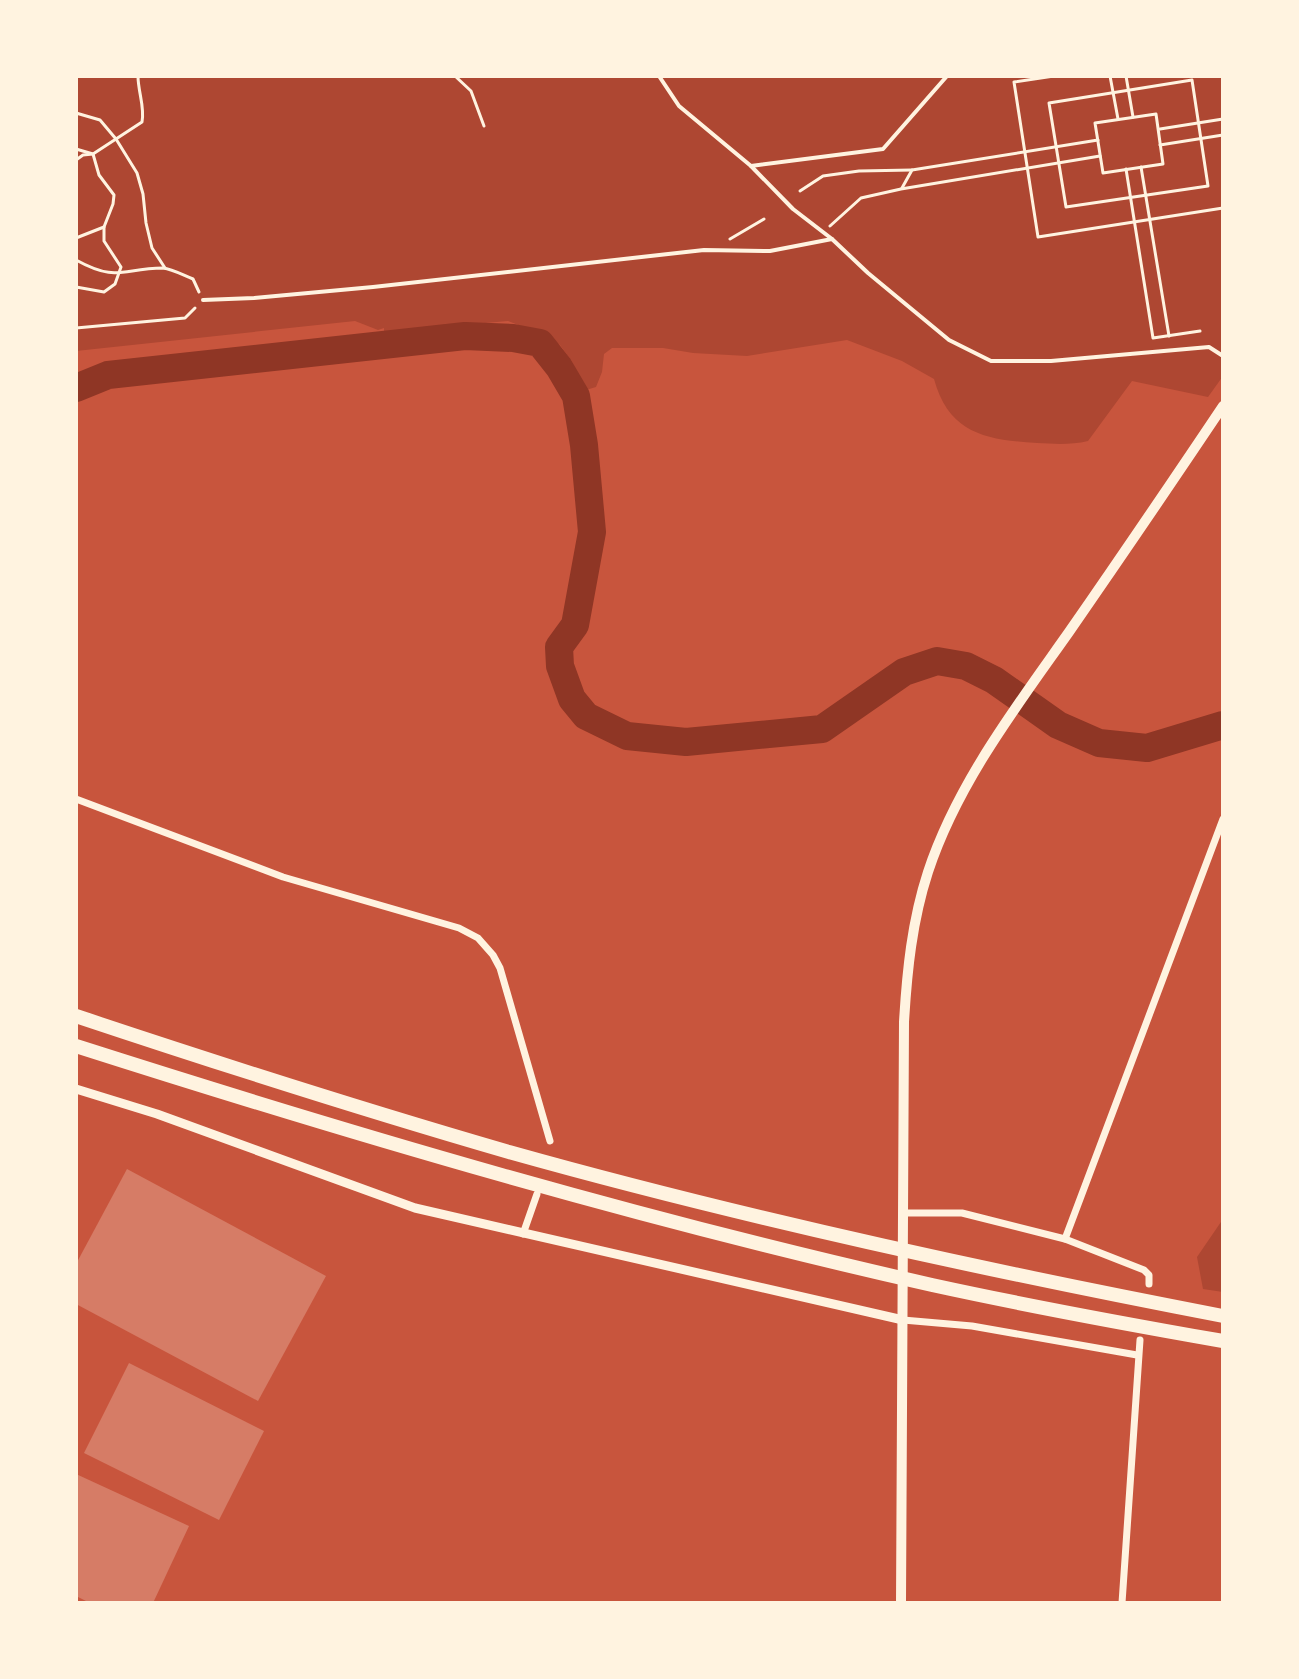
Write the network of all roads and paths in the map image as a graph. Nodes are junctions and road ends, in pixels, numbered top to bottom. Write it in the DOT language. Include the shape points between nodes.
graph roads {
  1 [pos="138,76"];
  2 [pos="455,76"];
  3 [pos="659,76"];
  4 [pos="947,76"];
  5 [pos="1054,76"];
  6 [pos="1110,76"];
  7 [pos="1126,76"];
  8 [pos="1019,79"];
  9 [pos="1129,90"];
  10 [pos="1113,92"];
  11 [pos="76,113"];
  12 [pos="1133,117"];
  13 [pos="1118,119"];
  14 [pos="1223,119"];
  15 [pos="1198,123"];
  16 [pos="484,126"];
  17 [pos="1158,130"];
  18 [pos="1223,135"];
  19 [pos="116,139"];
  20 [pos="1201,139"];
  21 [pos="1098,140"];
  22 [pos="1160,145"];
  23 [pos="1056,147"];
  24 [pos="76,149"];
  25 [pos="1025,152"];
  26 [pos="93,154"];
  27 [pos="1100,156"];
  28 [pos="76,160"];
  29 [pos="1059,163"];
  30 [pos="751,166"];
  31 [pos="1141,167"];
  32 [pos="1027,168"];
  33 [pos="1126,169"];
  34 [pos="912,170"];
  35 [pos="901,189"];
  36 [pos="800,191"];
  37 [pos="1146,195"];
  38 [pos="1130,197"];
  39 [pos="1223,208"];
  40 [pos="764,219"];
  41 [pos="1150,220"];
  42 [pos="1134,222"];
  43 [pos="104,227"];
  44 [pos="823,232"];
  45 [pos="76,238"];
  46 [pos="832,239"];
  47 [pos="704,250"];
  48 [pos="76,260"];
  49 [pos="165,268"];
  50 [pos="120,275"];
  51 [pos="76,287"];
  52 [pos="203,300"];
  53 [pos="76,328"];
  54 [pos="1200,331"];
  55 [pos="1169,336"];
  56 [pos="1223,356"];
  57 [pos="1223,406"];
  58 [pos="76,799"];
  59 [pos="1223,819"];
  60 [pos="76,1016"];
  61 [pos="76,1046"];
  62 [pos="76,1089"];
  63 [pos="550,1141"];
  64 [pos="537,1194"];
  65 [pos="904,1213"];
  66 [pos="523,1234"];
  67 [pos="1065,1239"];
  68 [pos="1149,1284"];
  69 [pos="1223,1316"];
  70 [pos="903,1320"];
  71 [pos="1140,1340"];
  72 [pos="1223,1341"];
  73 [pos="1137,1355"];
  74 [pos="905,1602"];
  75 [pos="1122,1603"];
  1 -- 19 [label="path" via="142,122"];
  2 -- 16 [label="path" via="471,91"];
  3 -- 30 [label="lane" via="679,106"];
  4 -- 30 [label="lane" via="883,149"];
  5 -- 8 [label="path"];
  6 -- 10 [label="path"];
  7 -- 9 [label="path"];
  8 -- 25 [label="path" via="1014,82"];
  9 -- 10 [label="path"];
  9 -- 12 [label="path"];
  9 -- 15 [label="path" via="1192,80"];
  10 -- 13 [label="path"];
  10 -- 23 [label="path" via="1049,103"];
  11 -- 19 [label="path" via="100,120"];
  12 -- 13 [label="path"];
  12 -- 17 [label="path" via="1156,114"];
  13 -- 21 [label="path" via="1095,123"];
  14 -- 15 [label="path"];
  15 -- 17 [label="path"];
  15 -- 20 [label="path"];
  17 -- 22 [label="path"];
  18 -- 20 [label="path"];
  19 -- 26 [label="path"];
  19 -- 49 [label="path" via="137,173 152,248"];
  20 -- 22 [label="path"];
  20 -- 37 [label="path" via="1208,186"];
  21 -- 23 [label="path"];
  21 -- 27 [label="path"];
  22 -- 31 [label="path" via="1163,164"];
  23 -- 25 [label="path"];
  23 -- 29 [label="path"];
  24 -- 26 [label="path"];
  25 -- 32 [label="path"];
  25 -- 34 [label="path"];
  26 -- 28 [label="path"];
  26 -- 43 [label="path" via="99,175 114,195"];
  27 -- 29 [label="path"];
  27 -- 33 [label="path" via="1103,173"];
  29 -- 32 [label="path"];
  29 -- 38 [label="path" via="1066,207"];
  30 -- 44 [label="lane"];
  31 -- 33 [label="path"];
  31 -- 37 [label="path"];
  32 -- 35 [label="path"];
  32 -- 42 [label="path" via="1038,237"];
  33 -- 38 [label="path"];
  34 -- 35 [label="path"];
  34 -- 36 [label="path" via="823,176"];
  35 -- 44 [label="path" via="861,198"];
  37 -- 38 [label="path"];
  37 -- 41 [label="path"];
  38 -- 42 [label="path"];
  39 -- 41 [label="path"];
  40 -- 47 [label="path"];
  41 -- 42 [label="path"];
  41 -- 55 [label="path"];
  42 -- 55 [label="path" via="1153,338"];
  43 -- 45 [label="path"];
  43 -- 50 [label="path" via="104,241 121,267"];
  44 -- 46 [label="lane"];
  46 -- 47 [label="lane" via="770,251"];
  46 -- 56 [label="lane" via="949,340 991,361 1209,347"];
  47 -- 52 [label="lane"];
  48 -- 50 [label="path"];
  49 -- 50 [label="path"];
  49 -- 52 [label="path" via="193,279"];
  50 -- 51 [label="path" via="104,292"];
  52 -- 53 [label="path" via="185,318"];
  54 -- 55 [label="path"];
  57 -- 65 [label="main road" via="1009,716 975,770 929,870 907,972"];
  58 -- 63 [label="street" via="283,877 478,938 500,968"];
  59 -- 67 [label="street"];
  60 -- 69 [label="highway" via="299,1090 716,1206"];
  61 -- 72 [label="highway" via="502,1176 932,1285"];
  62 -- 66 [label="street" via="415,1208"];
  64 -- 66 [label="street"];
  65 -- 67 [label="street" via="962,1213"];
  65 -- 70 [label="main road"];
  66 -- 70 [label="street"];
  67 -- 68 [label="street" via="1144,1270"];
  70 -- 73 [label="street" via="972,1326"];
  70 -- 74 [label="main road"];
  71 -- 73 [label="street"];
  73 -- 75 [label="street"];
}
